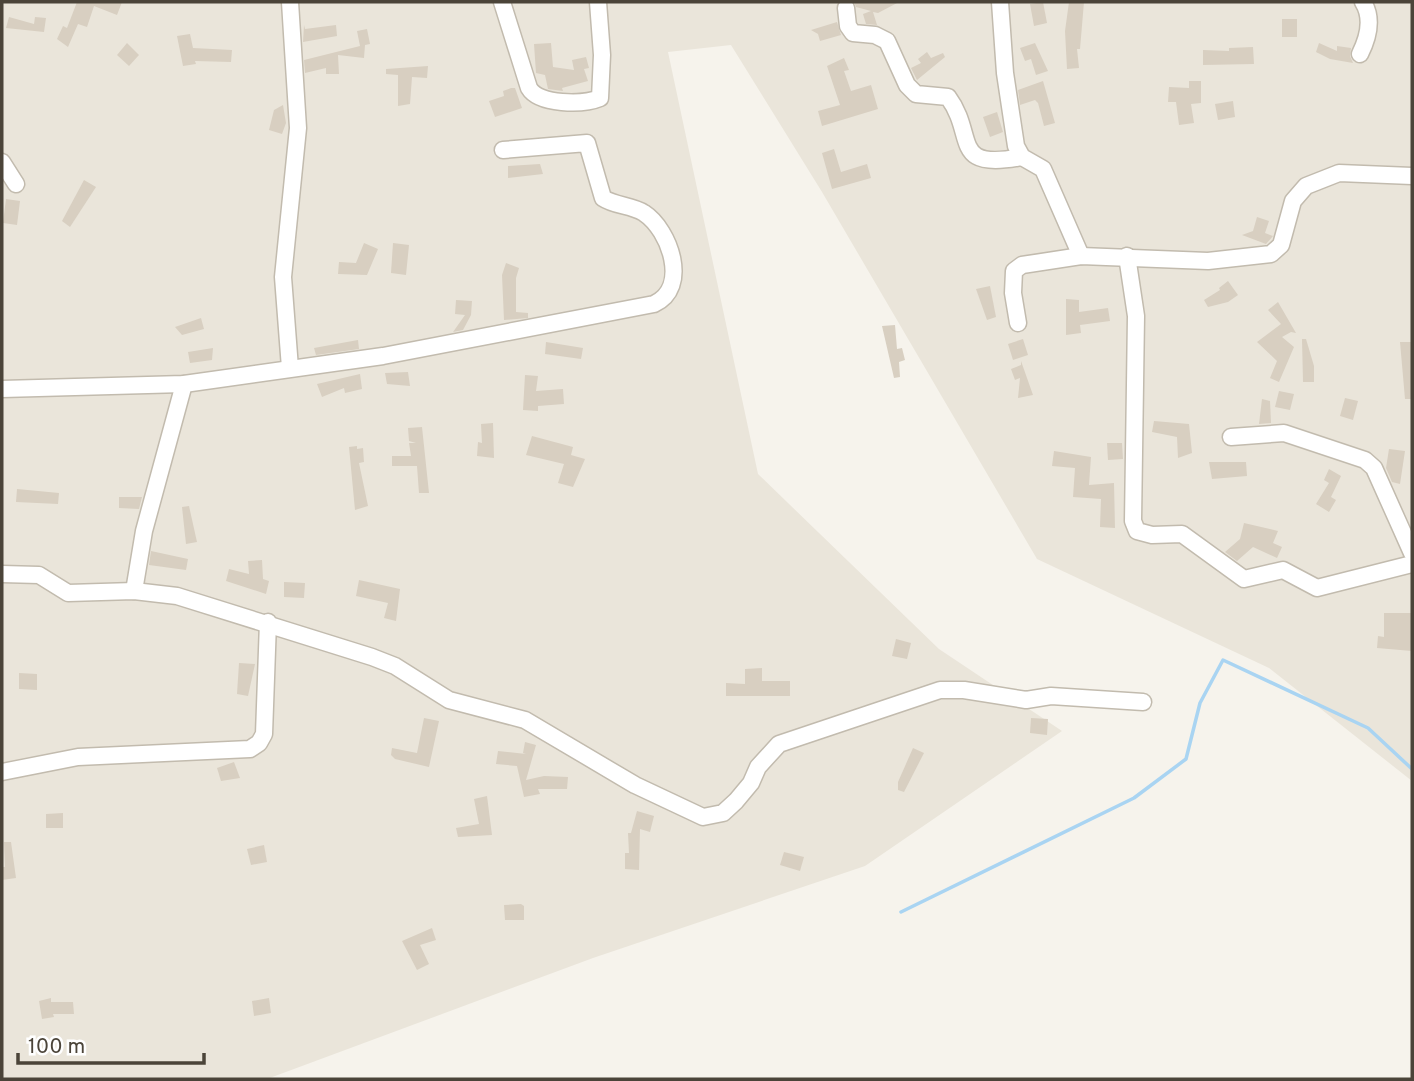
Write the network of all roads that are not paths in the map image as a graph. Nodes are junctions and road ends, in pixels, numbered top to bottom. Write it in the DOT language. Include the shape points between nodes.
graph roads {
  1 [pos="290,2"];
  2 [pos="502,2"];
  3 [pos="598,2"];
  4 [pos="1000,2"];
  5 [pos="1363,2"];
  6 [pos="846,8"];
  7 [pos="1360,54"];
  8 [pos="503,150"];
  9 [pos="1022,157"];
  10 [pos="2,162"];
  11 [pos="1412,176"];
  12 [pos="16,184"];
  13 [pos="1081,256"];
  14 [pos="1127,256"];
  15 [pos="1018,323"];
  16 [pos="290,368"];
  17 [pos="184,384"];
  18 [pos="2,389"];
  19 [pos="1231,437"];
  20 [pos="1412,553"];
  21 [pos="1412,564"];
  22 [pos="2,575"];
  23 [pos="134,591"];
  24 [pos="268,622"];
  25 [pos="1143,702"];
  26 [pos="2,772"];
  1 -- 16 [label="street" via="298,128 283,277"];
  2 -- 3 [label="street" via="529,88 548,101 600,98"];
  4 -- 9 [label="street" via="1009,107"];
  5 -- 7 [label="street" via="1368,29"];
  6 -- 9 [label="street" via="853,33 887,41 907,85 916,94 948,97 975,156 985,161"];
  8 -- 16 [label="street" via="587,142 603,198 644,214 666,237 674,275 663,299 423,349"];
  9 -- 13 [label="street" via="1042,169"];
  10 -- 12 [label="street"];
  11 -- 14 [label="street" via="1339,173 1306,186 1293,201 1281,245 1272,254 1208,261"];
  13 -- 14 [label="street"];
  13 -- 15 [label="street" via="1022,265 1014,271"];
  14 -- 21 [label="street" via="1136,316 1133,521 1137,531 1182,534 1244,579 1283,570 1317,588"];
  16 -- 17 [label="street"];
  17 -- 18 [label="street"];
  17 -- 23 [label="street" via="144,531"];
  19 -- 20 [label="street" via="1284,433 1364,460 1374,468"];
  22 -- 23 [label="street" via="38,575 68,593"];
  23 -- 24 [label="street" via="177,596"];
  24 -- 25 [label="street" via="395,666 449,701 525,720 635,785 703,817 723,813 736,802 779,744 940,690 1026,700 1051,696"];
  24 -- 26 [label="street" via="264,734 250,749 78,757"];
}
